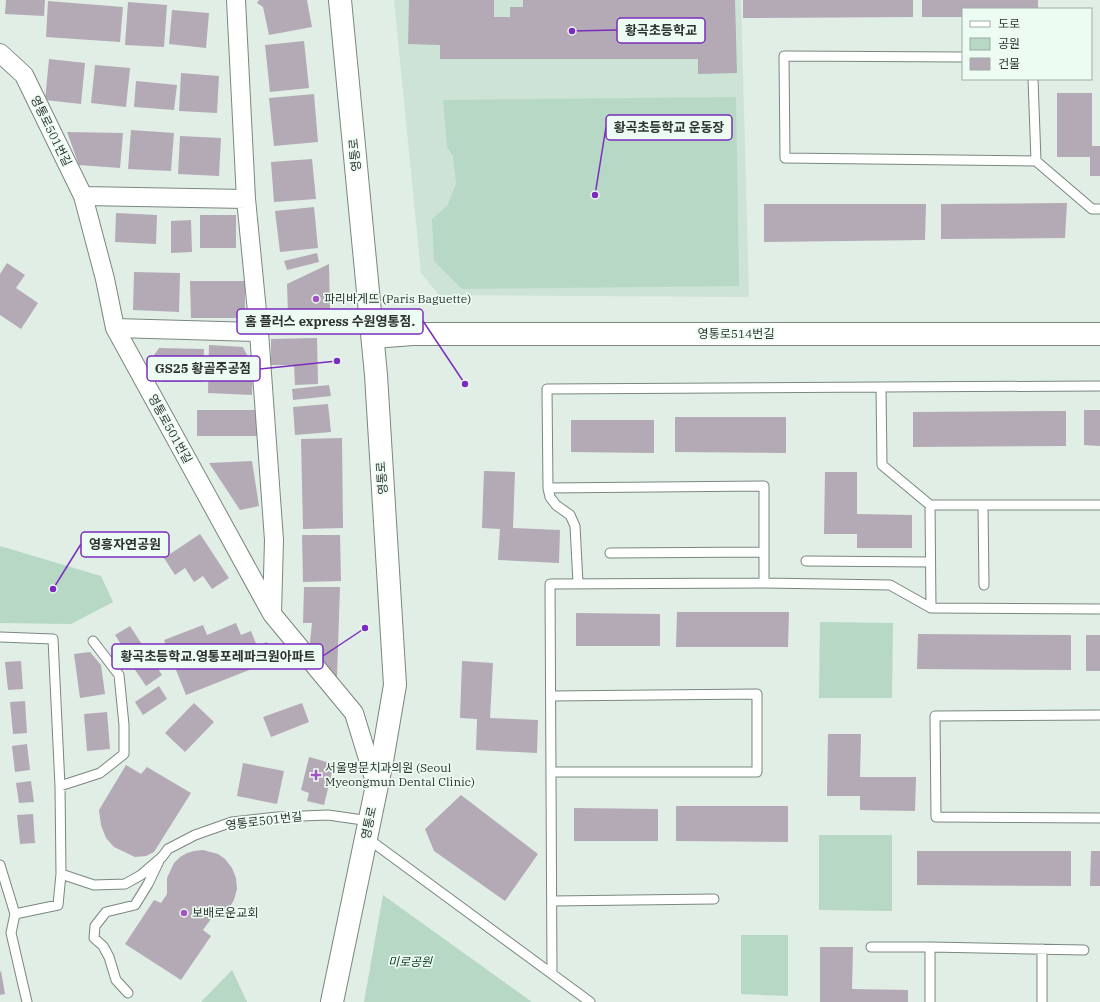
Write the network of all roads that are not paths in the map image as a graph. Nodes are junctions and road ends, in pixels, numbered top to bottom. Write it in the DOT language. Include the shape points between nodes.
graph roads {
  1 [pos="236,0"];
  2 [pos="340,0"];
  3 [pos="0,53"];
  4 [pos="962,57"];
  5 [pos="1033,80"];
  6 [pos="1036,161"];
  7 [pos="83,196"];
  8 [pos="246,199"];
  9 [pos="1100,209"];
  10 [pos="115,328"];
  11 [pos="259,332"];
  12 [pos="1100,334"];
  13 [pos="373,337"];
  14 [pos="881,386"];
  15 [pos="1100,386"];
  16 [pos="548,488"];
  17 [pos="984,505"];
  18 [pos="1100,505"];
  19 [pos="930,506"];
  20 [pos="764,552"];
  21 [pos="610,553"];
  22 [pos="806,561"];
  23 [pos="930,562"];
  24 [pos="578,583"];
  25 [pos="764,583"];
  26 [pos="984,585"];
  27 [pos="931,608"];
  28 [pos="1100,609"];
  29 [pos="272,614"];
  30 [pos="0,636"];
  31 [pos="93,641"];
  32 [pos="551,696"];
  33 [pos="1100,715"];
  34 [pos="551,772"];
  35 [pos="60,786"];
  36 [pos="377,788"];
  37 [pos="1100,818"];
  38 [pos="368,829"];
  39 [pos="162,856"];
  40 [pos="0,865"];
  41 [pos="61,874"];
  42 [pos="714,900"];
  43 [pos="552,901"];
  44 [pos="15,914"];
  45 [pos="871,947"];
  46 [pos="930,947"];
  47 [pos="1042,949"];
  48 [pos="1084,950"];
  49 [pos="552,974"];
  50 [pos="128,993"];
  51 [pos="328,998"];
  52 [pos="27,1002"];
  53 [pos="590,1002"];
  54 [pos="930,1002"];
  55 [pos="1042,1002"];
  1 -- 8 [label="street"];
  2 -- 13 [label="street, 영통로"];
  3 -- 7 [label="street, 영통로501번길" via="24,74"];
  4 -- 6 [label="lane" via="784,56 785,158"];
  5 -- 6 [label="lane"];
  6 -- 9 [label="lane" via="1092,209"];
  7 -- 8 [label="street"];
  7 -- 10 [label="street, 영통로501번길"];
  8 -- 11 [label="street"];
  10 -- 11 [label="street"];
  10 -- 29 [label="street, 영통로501번길"];
  11 -- 29 [label="street" via="274,540"];
  12 -- 13 [label="street, 영통로514번길" via="413,334"];
  13 -- 36 [label="street, 영통로" via="395,685"];
  14 -- 15 [label="lane"];
  14 -- 16 [label="lane" via="547,389"];
  14 -- 19 [label="lane" via="882,465"];
  16 -- 20 [label="lane" via="764,486"];
  16 -- 24 [label="lane" via="550,497 570,515 576,526"];
  17 -- 18 [label="lane"];
  17 -- 19 [label="lane"];
  17 -- 26 [label="lane"];
  19 -- 23 [label="lane"];
  20 -- 21 [label="lane"];
  20 -- 25 [label="lane"];
  22 -- 23 [label="lane"];
  23 -- 27 [label="lane"];
  24 -- 25 [label="lane"];
  24 -- 32 [label="lane" via="550,584"];
  25 -- 27 [label="lane" via="890,585"];
  27 -- 28 [label="lane"];
  29 -- 36 [label="street, 영통로501번길" via="354,713"];
  30 -- 35 [label="lane" via="53,639"];
  31 -- 35 [label="lane" via="119,675 124,754 100,773"];
  32 -- 34 [label="lane"];
  32 -- 34 [label="lane" via="757,694 757,772"];
  33 -- 37 [label="lane" via="935,716 936,817"];
  34 -- 43 [label="lane"];
  35 -- 41 [label="lane"];
  36 -- 38 [label="street, 영통로"];
  38 -- 39 [label="lane, 영통로501번길" via="328,815 232,822 195,835 168,849"];
  38 -- 49 [label="lane"];
  38 -- 51 [label="street, 영통로" via="342,952"];
  39 -- 41 [label="lane, 영통로501번길" via="141,875 125,884 94,885"];
  39 -- 50 [label="lane" via="135,905 106,912 95,926 94,938 103,946 116,980"];
  40 -- 44 [label="lane"];
  41 -- 44 [label="lane" via="58,905"];
  42 -- 43 [label="lane"];
  43 -- 49 [label="lane"];
  44 -- 52 [label="lane" via="12,933"];
  45 -- 46 [label="lane"];
  46 -- 47 [label="lane"];
  46 -- 54 [label="lane"];
  47 -- 48 [label="lane"];
  47 -- 55 [label="lane"];
  49 -- 53 [label="lane"];
}
